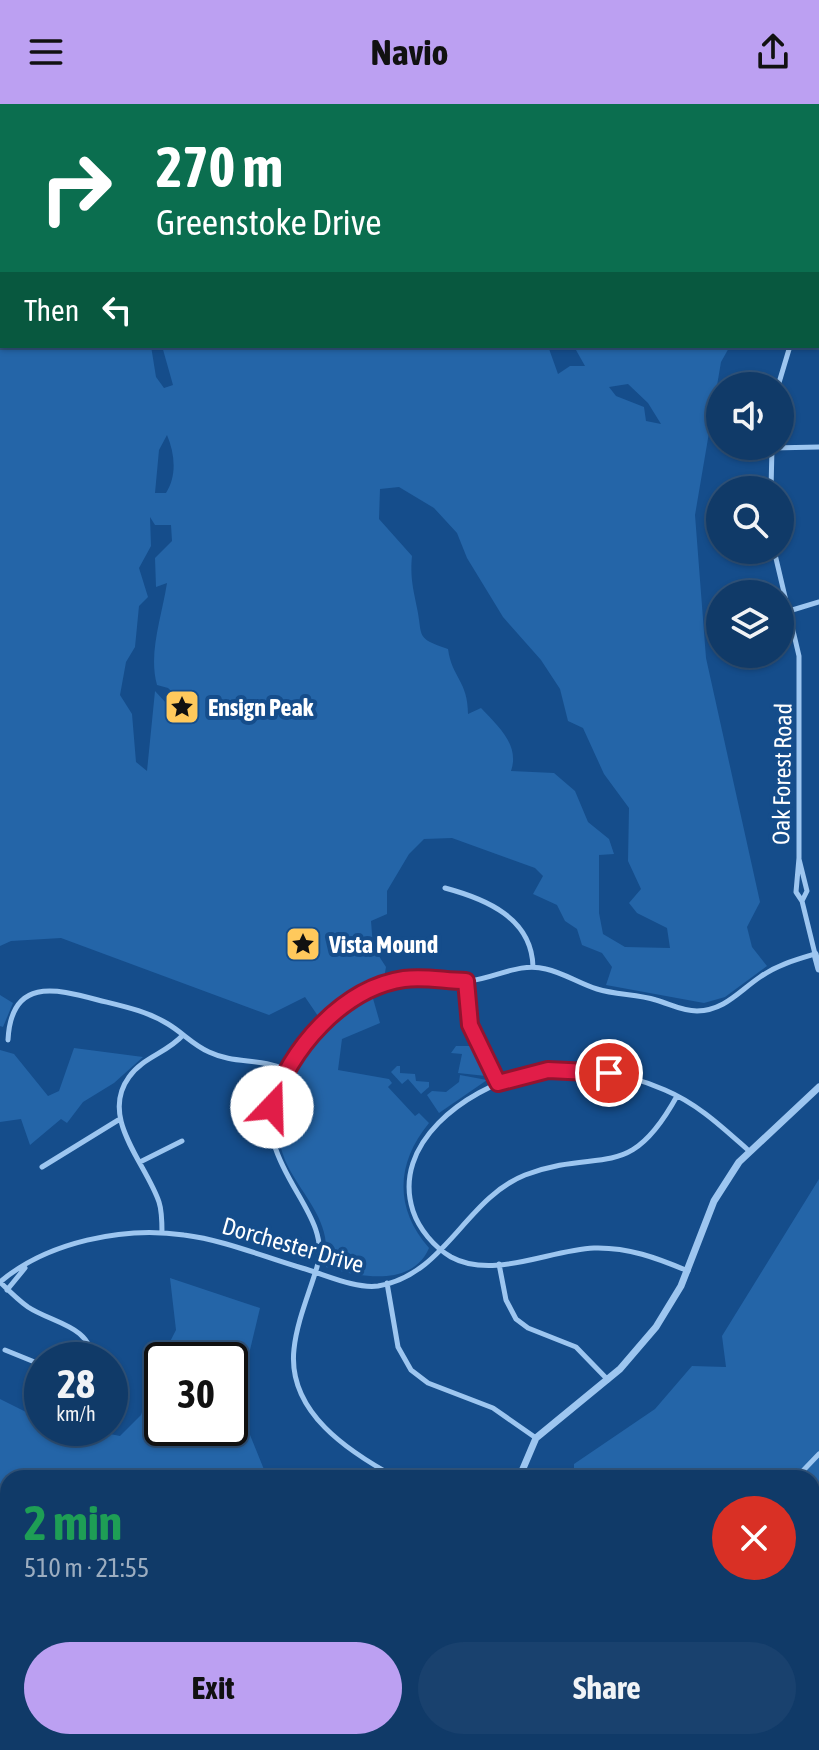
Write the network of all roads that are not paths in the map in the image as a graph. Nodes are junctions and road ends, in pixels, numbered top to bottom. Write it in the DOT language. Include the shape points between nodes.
graph roads {
  1 [pos="789,348"];
  2 [pos="782,372"];
  3 [pos="794,447"];
  4 [pos="819,447"];
  5 [pos="819,602"];
  6 [pos="794,610"];
  7 [pos="794,636"];
  8 [pos="799,858"];
  9 [pos="445,888"];
  10 [pos="802,901"];
  11 [pos="815,954"];
  12 [pos="533,967"];
  13 [pos="819,969"];
  14 [pos="466,981"];
  15 [pos="183,1035"];
  16 [pos="8,1040"];
  17 [pos="286,1070"];
  18 [pos="498,1083"];
  19 [pos="819,1087"];
  20 [pos="677,1096"];
  21 [pos="120,1119"];
  22 [pos="182,1141"];
  23 [pos="748,1150"];
  24 [pos="140,1162"];
  25 [pos="42,1167"];
  26 [pos="162,1233"];
  27 [pos="441,1250"];
  28 [pos="499,1264"];
  29 [pos="25,1267"];
  30 [pos="688,1271"];
  31 [pos="316,1272"];
  32 [pos="0,1282"];
  33 [pos="387,1283"];
  34 [pos="7,1290"];
  35 [pos="88,1342"];
  36 [pos="5,1350"];
  37 [pos="24,1358"];
  38 [pos="608,1380"];
  39 [pos="536,1438"];
  40 [pos="819,1454"];
  41 [pos="385,1470"];
  42 [pos="522,1470"];
  43 [pos="804,1470"];
  1 -- 2 [label="street"];
  3 -- 4 [label="street"];
  5 -- 6 [label="street"];
  7 -- 8 [label="street, Oak Forest Road" via="801,670"];
  8 -- 10 [label="street, Oak Forest Road" via="807,891"];
  8 -- 10 [label="street, Oak Forest Road" via="795,878"];
  9 -- 12 [label="street" via="486,901 518,927 530,946"];
  10 -- 11 [label="street"];
  11 -- 12 [label="street" via="770,971 728,1003 699,1011 606,991"];
  11 -- 13 [label="street"];
  12 -- 14 [label="street"];
  14 -- 17 [label="street" via="412,978 370,989 336,1012"];
  14 -- 18 [label="street" via="470,1025"];
  15 -- 16 [label="street" via="131,1008 50,989 19,1003"];
  15 -- 17 [label="street" via="220,1057"];
  15 -- 21 [label="street" via="129,1077 121,1094"];
  17 -- 31 [label="street" via="272,1107 272,1140 319,1236"];
  18 -- 20 [label="street" via="535,1072 579,1070 625,1076"];
  18 -- 27 [label="street" via="456,1108 422,1143 409,1182 418,1223"];
  19 -- 23 [label="street"];
  20 -- 23 [label="street"];
  20 -- 27 [label="street, Dorchester Drive" via="657,1131 636,1149 514,1180 488,1198"];
  21 -- 24 [label="street"];
  21 -- 25 [label="street"];
  22 -- 24 [label="street"];
  23 -- 30 [label="street" via="714,1201"];
  24 -- 26 [label="street" via="161,1205"];
  26 -- 29 [label="street, Dorchester Drive" via="82,1242"];
  26 -- 31 [label="street, Dorchester Drive" via="194,1236"];
  27 -- 28 [label="street" via="467,1263"];
  27 -- 33 [label="street, Dorchester Drive" via="413,1275"];
  28 -- 30 [label="street" via="603,1248 648,1255"];
  28 -- 38 [label="street" via="516,1319 576,1347"];
  29 -- 32 [label="street, Dorchester Drive"];
  29 -- 34 [label="street, Dorchester Drive"];
  30 -- 38 [label="street" via="656,1327"];
  31 -- 33 [label="street, Dorchester Drive" via="365,1285"];
  31 -- 41 [label="street" via="294,1352 301,1394 335,1436"];
  32 -- 34 [label="street"];
  33 -- 39 [label="street" via="398,1347 411,1370 428,1383 493,1408"];
  34 -- 35 [label="street"];
  36 -- 37 [label="street"];
  38 -- 39 [label="street"];
  39 -- 42 [label="street"];
  40 -- 43 [label="street"];
}
